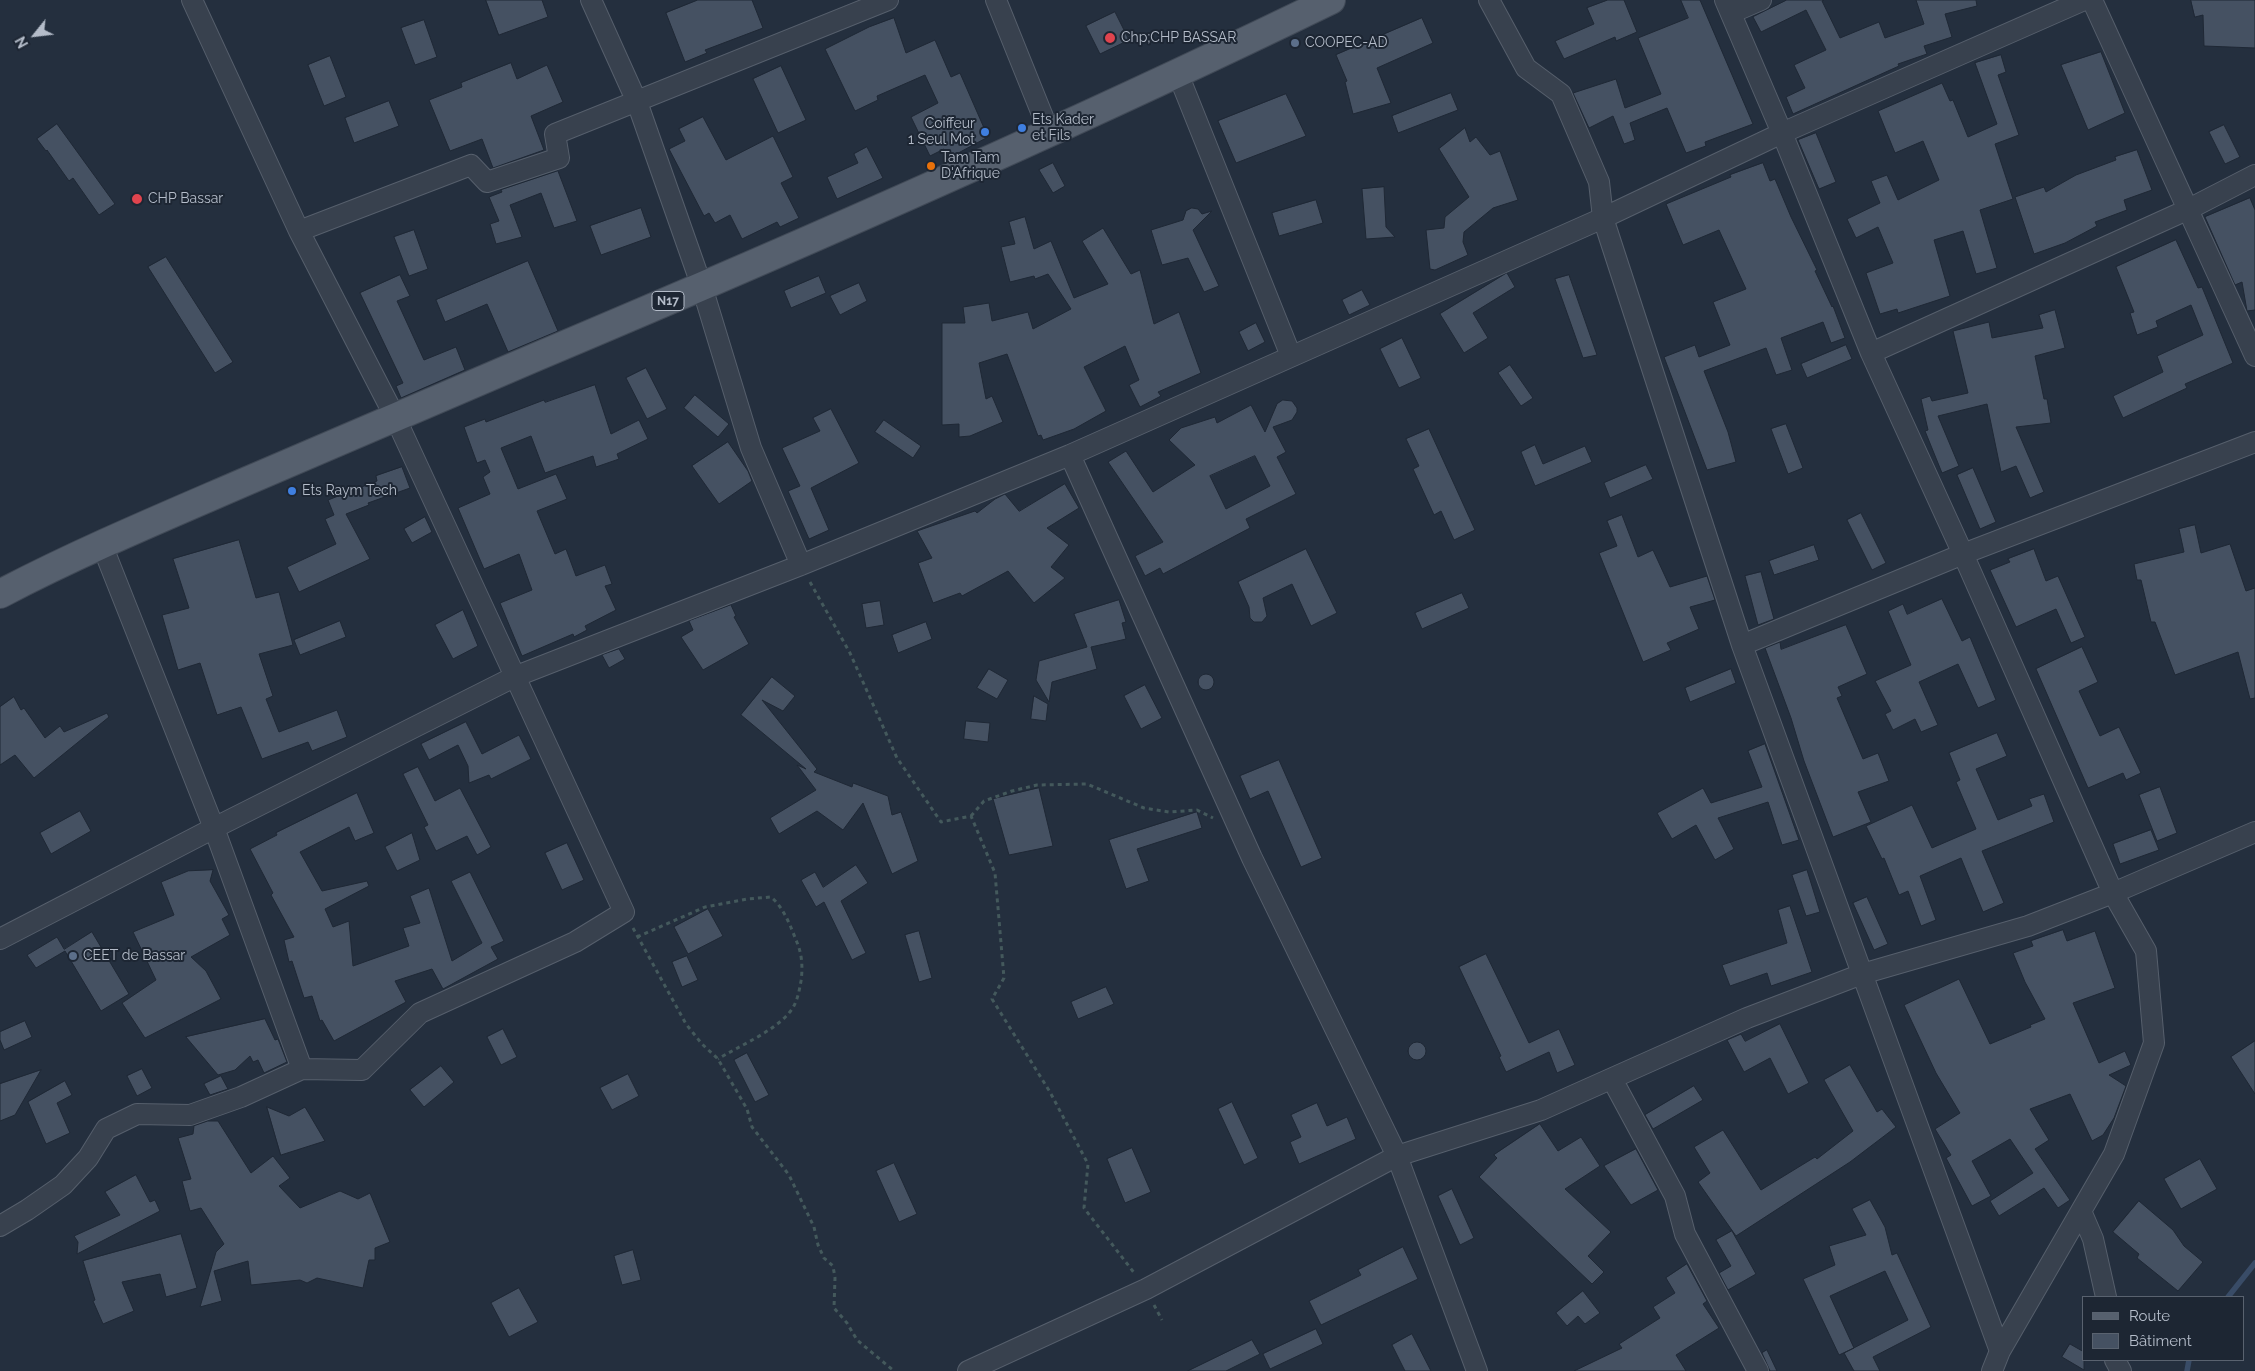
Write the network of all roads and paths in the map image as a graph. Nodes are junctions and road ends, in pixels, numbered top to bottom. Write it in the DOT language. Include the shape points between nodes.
graph roads {
  1 [pos="192,0"];
  2 [pos="591,0"];
  3 [pos="888,0"];
  4 [pos="996,0"];
  5 [pos="1331,0"];
  6 [pos="1489,0"];
  7 [pos="1761,0"];
  8 [pos="2084,0"];
  9 [pos="2092,0"];
  10 [pos="1728,7"];
  11 [pos="1178,74"];
  12 [pos="637,102"];
  13 [pos="1782,133"];
  14 [pos="1050,134"];
  15 [pos="2255,175"];
  16 [pos="2189,209"];
  17 [pos="1603,218"];
  18 [pos="299,231"];
  19 [pos="702,287"];
  20 [pos="1871,353"];
  21 [pos="1291,356"];
  22 [pos="2255,356"];
  23 [pos="395,417"];
  24 [pos="2255,442"];
  25 [pos="1070,455"];
  26 [pos="102,545"];
  27 [pos="1964,554"];
  28 [pos="801,565"];
  29 [pos="0,594"];
  30 [pos="1742,645"];
  31 [pos="514,676"];
  32 [pos="971,816"];
  33 [pos="1218,823"];
  34 [pos="214,828"];
  35 [pos="2255,832"];
  36 [pos="2113,893"];
  37 [pos="624,912"];
  38 [pos="637,937"];
  39 [pos="0,939"];
  40 [pos="1862,974"];
  41 [pos="718,1059"];
  42 [pos="302,1069"];
  43 [pos="1612,1079"];
  44 [pos="1396,1156"];
  45 [pos="2081,1211"];
  46 [pos="0,1226"];
  47 [pos="1146,1289"];
  48 [pos="2106,1296"];
  49 [pos="1162,1320"];
  50 [pos="2000,1351"];
  51 [pos="894,1371"];
  52 [pos="968,1371"];
  53 [pos="1477,1371"];
  54 [pos="1758,1371"];
  55 [pos="1992,1371"];
  1 -- 18 [label="street"];
  2 -- 12 [label="street"];
  3 -- 12 [label="street"];
  4 -- 14 [label="street"];
  5 -- 11 [label="main road, N17"];
  6 -- 17 [label="street" via="1526,68 1561,94 1599,182"];
  7 -- 10 [label="street"];
  8 -- 13 [label="street"];
  9 -- 16 [label="street"];
  10 -- 13 [label="street"];
  11 -- 14 [label="main road, N17"];
  11 -- 21 [label="street"];
  12 -- 18 [label="street" via="555,134 560,158 487,182 471,165"];
  12 -- 19 [label="street"];
  13 -- 17 [label="street"];
  13 -- 20 [label="street"];
  14 -- 19 [label="main road, N17"];
  15 -- 16 [label="street"];
  16 -- 20 [label="street"];
  16 -- 22 [label="street"];
  17 -- 21 [label="street"];
  17 -- 30 [label="street"];
  18 -- 23 [label="street"];
  19 -- 23 [label="main road, N17"];
  19 -- 28 [label="street" via="751,448"];
  20 -- 27 [label="street"];
  21 -- 25 [label="street"];
  23 -- 26 [label="main road, N17"];
  23 -- 31 [label="street"];
  24 -- 27 [label="street"];
  25 -- 28 [label="street"];
  25 -- 44 [label="street" via="1252,858"];
  26 -- 29 [label="main road, N17"];
  26 -- 34 [label="street"];
  27 -- 30 [label="street"];
  27 -- 36 [label="street"];
  28 -- 31 [label="street"];
  28 -- 32 [label="path" via="850,653 897,758 922,797 941,822"];
  30 -- 40 [label="street"];
  31 -- 34 [label="street"];
  31 -- 37 [label="street"];
  32 -- 33 [label="path" via="984,801 1012,791 1037,785 1087,784 1144,808 1169,812 1197,810"];
  32 -- 47 [label="path" via="995,873 1004,978 992,999 1050,1092 1088,1164 1084,1208"];
  34 -- 39 [label="street"];
  34 -- 42 [label="street"];
  35 -- 36 [label="street"];
  36 -- 40 [label="street" via="2028,926"];
  36 -- 45 [label="street" via="2146,951 2154,1043 2114,1154"];
  37 -- 38 [label="path"];
  37 -- 42 [label="street" via="575,942 420,1013 362,1070"];
  38 -- 41 [label="path" via="686,1024"];
  38 -- 41 [label="path" via="702,909 747,899 771,897 782,910 802,957 799,995 790,1012 778,1024"];
  40 -- 43 [label="street" via="1747,1018"];
  40 -- 50 [label="street"];
  41 -- 51 [label="path" via="747,1109 752,1127 788,1176 814,1227 824,1258 833,1266 834,1308 848,1323 857,1340"];
  42 -- 46 [label="street" via="241,1097 190,1114 137,1114 106,1130 88,1158 63,1184"];
  43 -- 44 [label="street" via="1541,1110"];
  43 -- 54 [label="street" via="1675,1196 1685,1234"];
  44 -- 47 [label="street"];
  44 -- 53 [label="street"];
  45 -- 48 [label="street" via="2093,1239"];
  45 -- 50 [label="street"];
  47 -- 49 [label="path"];
  47 -- 52 [label="street"];
  50 -- 55 [label="street"];
}
